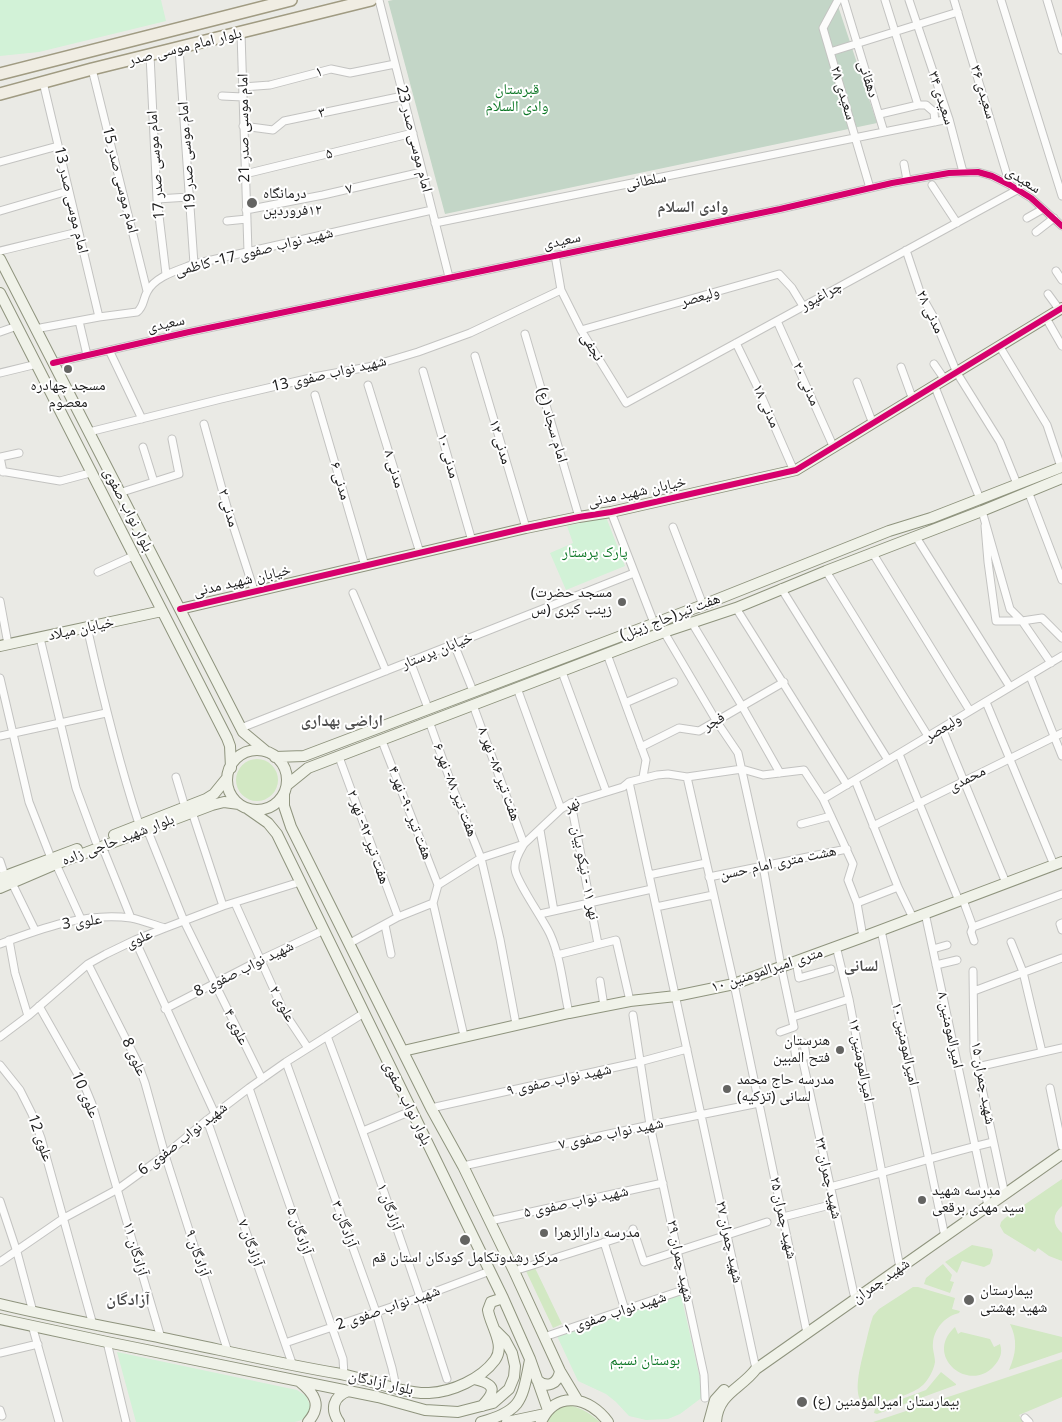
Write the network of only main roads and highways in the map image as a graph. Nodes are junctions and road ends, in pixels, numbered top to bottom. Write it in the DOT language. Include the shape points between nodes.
graph roads {
  1 [pos="291,0"];
  2 [pos="371,0"];
  3 [pos="0,74"];
  4 [pos="0,94"];
  5 [pos="0,259"];
  6 [pos="0,293"];
  7 [pos="1061,309"];
  8 [pos="1062,467"];
  9 [pos="1062,478"];
  10 [pos="180,609"];
  11 [pos="162,611"];
  12 [pos="4,645"];
  13 [pos="242,730"];
  14 [pos="226,738"];
  15 [pos="271,754"];
  16 [pos="304,756"];
  17 [pos="231,768"];
  18 [pos="308,768"];
  19 [pos="227,778"];
  20 [pos="285,790"];
  21 [pos="243,806"];
  22 [pos="188,810"];
  23 [pos="292,827"];
  24 [pos="277,834"];
  25 [pos="1058,864"];
  26 [pos="6,879"];
  27 [pos="0,888"];
  28 [pos="403,1051"];
  29 [pos="1062,1154"];
  30 [pos="502,1298"];
  31 [pos="0,1304"];
  32 [pos="0,1319"];
  33 [pos="495,1330"];
  34 [pos="530,1359"];
  35 [pos="756,1369"];
  36 [pos="560,1371"];
  37 [pos="474,1379"];
  38 [pos="298,1380"];
  39 [pos="537,1380"];
  40 [pos="348,1390"];
  41 [pos="578,1401"];
  42 [pos="482,1407"];
  43 [pos="545,1415"];
  44 [pos="308,1422"];
  45 [pos="339,1422"];
  46 [pos="480,1422"];
  47 [pos="507,1422"];
  48 [pos="608,1422"];
  49 [pos="709,1422"];
  50 [pos="716,1422"];
  1 -- 3 [label="main road, بلوار امام موسی صدر"];
  2 -- 4 [label="main road, بلوار امام موسی صدر"];
  5 -- 10 [label="main road, بلوار نواب صفوی"];
  6 -- 11 [label="main road, بلوار نواب صفوی"];
  7 -- 10 [label="main road, خیابان شهید مدنی" via="794,471 472,540"];
  8 -- 16 [label="main road, هفت تیر(حاج زینل)"];
  9 -- 18 [label="main road, هفت تیر(حاج زینل)" via="736,608 664,632"];
  10 -- 13 [label="main road, بلوار نواب صفوی"];
  11 -- 12 [label="main road, خیابان میلاد"];
  11 -- 14 [label="main road, بلوار نواب صفوی"];
  13 -- 14 [label="main road" via="238,742"];
  13 -- 15 [label="main road, بلوار نواب صفوی"];
  14 -- 17 [label="main road, بلوار نواب صفوی" via="230,746"];
  15 -- 16 [label="main road, هفت تیر(حاج زینل)"];
  15 -- 17 [label="main road" via="256,750 246,752"];
  15 -- 20 [label="main road" via="283,764"];
  16 -- 18 [label="main road" via="301,764"];
  17 -- 19 [label="main road"];
  18 -- 20 [label="main road, هفت تیر(حاج زینل)"];
  19 -- 21 [label="main road" via="232,797"];
  19 -- 22 [label="main road, بلوار شهید حاجی زاده" via="214,794"];
  20 -- 21 [label="main road" via="277,803 268,808 258,810"];
  20 -- 23 [label="main road, بلوار نواب صفوی" via="286,815"];
  21 -- 22 [label="main road, بلوار شهید حاجی زاده" via="224,802"];
  21 -- 24 [label="main road, بلوار نواب صفوی" via="268,823"];
  22 -- 26 [label="main road, بلوار شهید حاجی زاده"];
  23 -- 24 [label="main road" via="281,823"];
  23 -- 28 [label="main road, بلوار نواب صفوی"];
  24 -- 30 [label="main road, بلوار نواب صفوی"];
  25 -- 28 [label="main road, ۱۰ متری امیرالمومنین" via="734,984 569,1013"];
  26 -- 27 [label="main road, بلوار شهید حاجی زاده"];
  28 -- 36 [label="main road, بلوار نواب صفوی" via="490,1221"];
  29 -- 35 [label="main road, شهید چمران"];
  30 -- 33 [label="main road" via="488,1306"];
  30 -- 34 [label="main road, بلوار نواب صفوی"];
  31 -- 37 [label="main road, بلوار آزادگان" via="344,1374 418,1393 431,1393"];
  32 -- 38 [label="main road, بلوار آزادگان"];
  33 -- 37 [label="main road, بلوار آزادگان" via="499,1349 497,1358"];
  33 -- 42 [label="main road, بلوار آزادگان" via="512,1353 514,1377 500,1398"];
  34 -- 39 [label="main road, بلوار نواب صفوی"];
  34 -- 46 [label="main road" via="518,1403 498,1418"];
  35 -- 49 [label="main road" via="734,1381 720,1394"];
  35 -- 50 [label="main road, شهید چمران" via="725,1398"];
  36 -- 39 [label="main road" via="560,1376 552,1384 542,1384"];
  36 -- 41 [label="main road, بلوار نواب صفوی"];
  37 -- 42 [label="main road" via="485,1381 492,1387 490,1397"];
  38 -- 40 [label="main road, بلوار آزادگان"];
  38 -- 44 [label="main road" via="315,1400 316,1409"];
  39 -- 43 [label="main road, بلوار نواب صفوی"];
  40 -- 42 [label="main road, بلوار آزادگان" via="425,1410 458,1412"];
  40 -- 45 [label="main road" via="333,1404 334,1415"];
  41 -- 43 [label="main road" via="565,1400"];
  41 -- 48 [label="main road" via="594,1407"];
  43 -- 47 [label="main road"];
}
